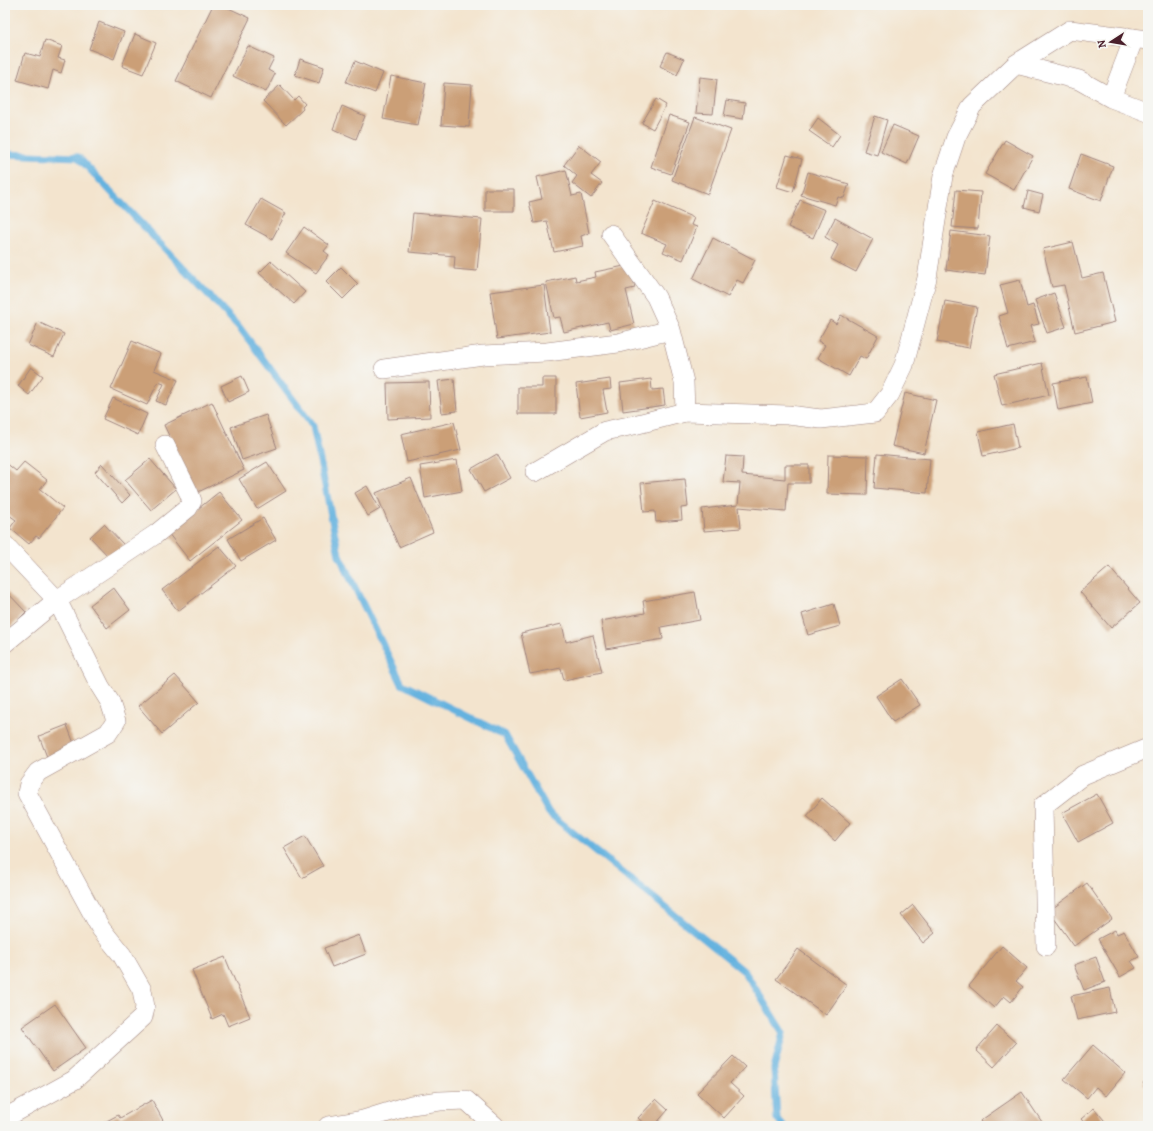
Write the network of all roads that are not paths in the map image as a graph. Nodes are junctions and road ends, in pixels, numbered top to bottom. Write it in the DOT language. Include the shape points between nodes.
graph roads {
  1 [pos="1141,39"];
  2 [pos="1016,64"];
  3 [pos="1111,98"];
  4 [pos="1148,112"];
  5 [pos="611,234"];
  6 [pos="671,330"];
  7 [pos="384,369"];
  8 [pos="685,412"];
  9 [pos="165,445"];
  10 [pos="534,472"];
  11 [pos="5,545"];
  12 [pos="57,600"];
  13 [pos="5,643"];
  14 [pos="1148,748"];
  15 [pos="1046,946"];
  16 [pos="5,1118"];
  17 [pos="328,1126"];
  18 [pos="495,1126"];
  1 -- 2 [label="street" via="1070,30"];
  1 -- 3 [label="street"];
  2 -- 3 [label="street" via="1079,80"];
  2 -- 8 [label="street" via="972,106 956,137 943,176 927,278 904,365 890,394 875,413 821,419 788,415"];
  3 -- 4 [label="street"];
  5 -- 6 [label="street" via="656,297"];
  6 -- 7 [label="street" via="618,343"];
  6 -- 8 [label="street" via="684,382"];
  8 -- 10 [label="street" via="605,431"];
  9 -- 12 [label="street" via="192,501 188,508 156,534"];
  11 -- 12 [label="street"];
  12 -- 13 [label="street"];
  12 -- 16 [label="street" via="110,702 116,721 108,733 38,772 29,784 27,793 101,929 122,955 142,990 145,1007 143,1017 74,1080"];
  14 -- 15 [label="street" via="1083,775 1043,806"];
  17 -- 18 [label="street" via="363,1120 412,1105 440,1100 466,1100"];
}
